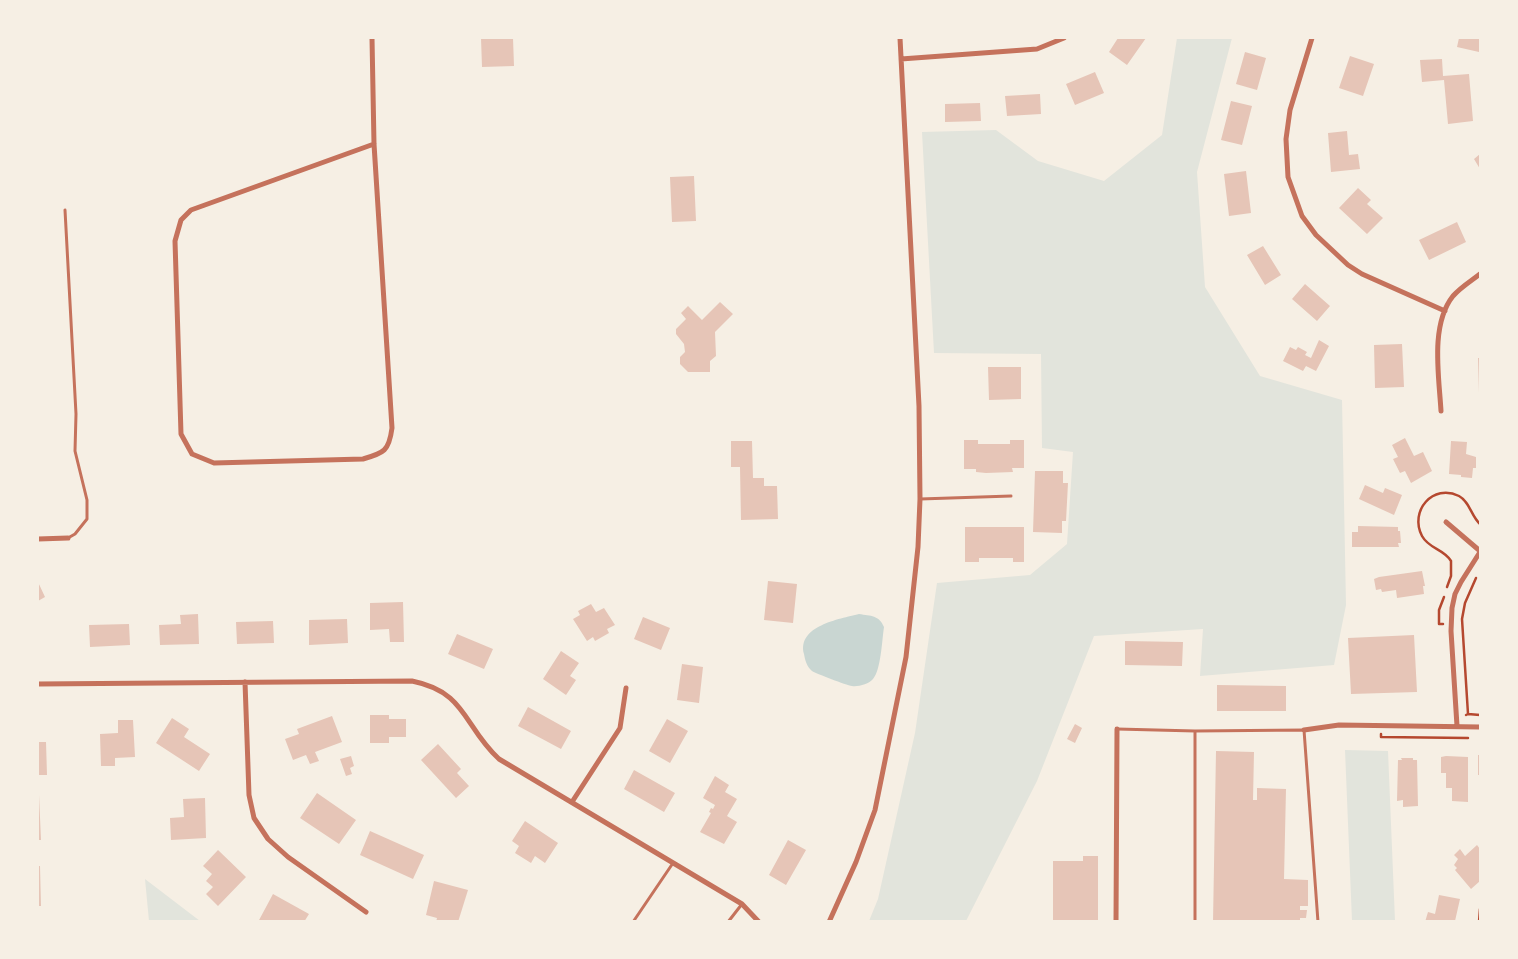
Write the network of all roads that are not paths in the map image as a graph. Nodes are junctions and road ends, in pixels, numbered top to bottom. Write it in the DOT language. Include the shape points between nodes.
graph roads {
  1 [pos="372,38"];
  2 [pos="900,38"];
  3 [pos="1064,38"];
  4 [pos="1312,38"];
  5 [pos="901,59"];
  6 [pos="374,144"];
  7 [pos="65,210"];
  8 [pos="1480,274"];
  9 [pos="1444,311"];
  10 [pos="1440,411"];
  11 [pos="1011,496"];
  12 [pos="920,498"];
  13 [pos="1446,522"];
  14 [pos="68,538"];
  15 [pos="38,539"];
  16 [pos="1480,552"];
  17 [pos="245,682"];
  18 [pos="38,684"];
  19 [pos="626,688"];
  20 [pos="1457,726"];
  21 [pos="1480,726"];
  22 [pos="1117,729"];
  23 [pos="1304,730"];
  24 [pos="1195,731"];
  25 [pos="572,802"];
  26 [pos="674,862"];
  27 [pos="742,904"];
  28 [pos="366,912"];
  29 [pos="633,922"];
  30 [pos="728,922"];
  31 [pos="759,922"];
  32 [pos="829,922"];
  33 [pos="1116,922"];
  34 [pos="1195,922"];
  35 [pos="1318,922"];
  1 -- 6 [label="street"];
  2 -- 5 [label="street"];
  3 -- 5 [label="street" via="1037,49"];
  4 -- 9 [label="street" via="1290,110 1286,140 1288,177 1302,216 1316,235 1355,270"];
  5 -- 12 [label="street" via="919,406"];
  6 -- 6 [label="street" via="392,428 390,444 381,454 363,459 214,463 192,454 181,434 175,241 181,220 191,210"];
  7 -- 14 [label="lane" via="76,414 75,451 88,500 87,519"];
  8 -- 9 [label="street" via="1463,286"];
  9 -- 10 [label="street" via="1439,327"];
  11 -- 12 [label="lane"];
  12 -- 32 [label="street" via="906,657 879,794 856,862"];
  13 -- 16 [label="street"];
  14 -- 15 [label="street"];
  16 -- 20 [label="street" via="1455,594 1452,608"];
  17 -- 18 [label="street"];
  17 -- 25 [label="street" via="412,681 427,684 453,699 498,759"];
  17 -- 28 [label="street" via="249,795 259,828 276,848"];
  19 -- 25 [label="street" via="620,728"];
  20 -- 21 [label="street"];
  20 -- 23 [label="street" via="1339,725"];
  22 -- 24 [label="lane"];
  22 -- 33 [label="street"];
  23 -- 24 [label="lane"];
  23 -- 35 [label="lane"];
  24 -- 34 [label="lane"];
  25 -- 26 [label="street"];
  26 -- 27 [label="street"];
  26 -- 29 [label="lane"];
  27 -- 30 [label="lane"];
  27 -- 31 [label="street"];
}
